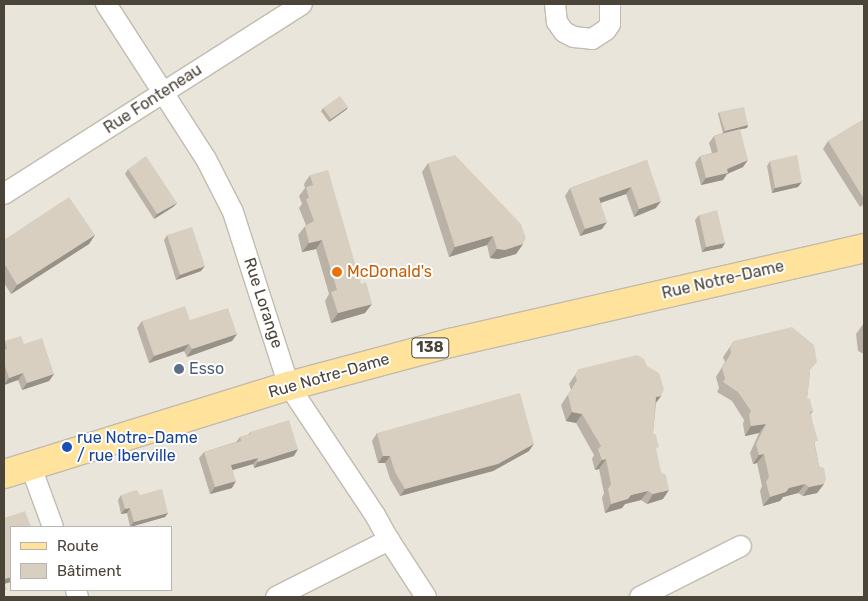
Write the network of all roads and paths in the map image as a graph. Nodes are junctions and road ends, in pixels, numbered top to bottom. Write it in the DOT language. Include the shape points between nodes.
graph roads {
  1 [pos="106,4"];
  2 [pos="302,4"];
  3 [pos="555,4"];
  4 [pos="610,4"];
  5 [pos="164,92"];
  6 [pos="4,194"];
  7 [pos="864,248"];
  8 [pos="289,386"];
  9 [pos="31,467"];
  10 [pos="4,474"];
  11 [pos="53,526"];
  12 [pos="388,540"];
  13 [pos="741,546"];
  14 [pos="276,597"];
  15 [pos="426,597"];
  16 [pos="640,597"];
  1 -- 5 [label="street, Rue Lorange"];
  2 -- 5 [label="street, Rue Fonteneau"];
  3 -- 4 [label="street" via="557,22 564,32 574,38 592,39 610,24"];
  5 -- 6 [label="street, Rue Fonteneau"];
  5 -- 8 [label="street, Rue Lorange" via="206,159 234,212"];
  7 -- 8 [label="main road, Rue Notre-Dame / 138" via="524,324"];
  8 -- 9 [label="main road, Rue Notre-Dame / 138"];
  8 -- 12 [label="street, Rue Lorange" via="375,515"];
  9 -- 10 [label="main road, Rue Notre-Dame / 138"];
  9 -- 11 [label="street"];
  12 -- 14 [label="street"];
  12 -- 15 [label="street, Rue Lorange"];
  13 -- 16 [label="street"];
}
